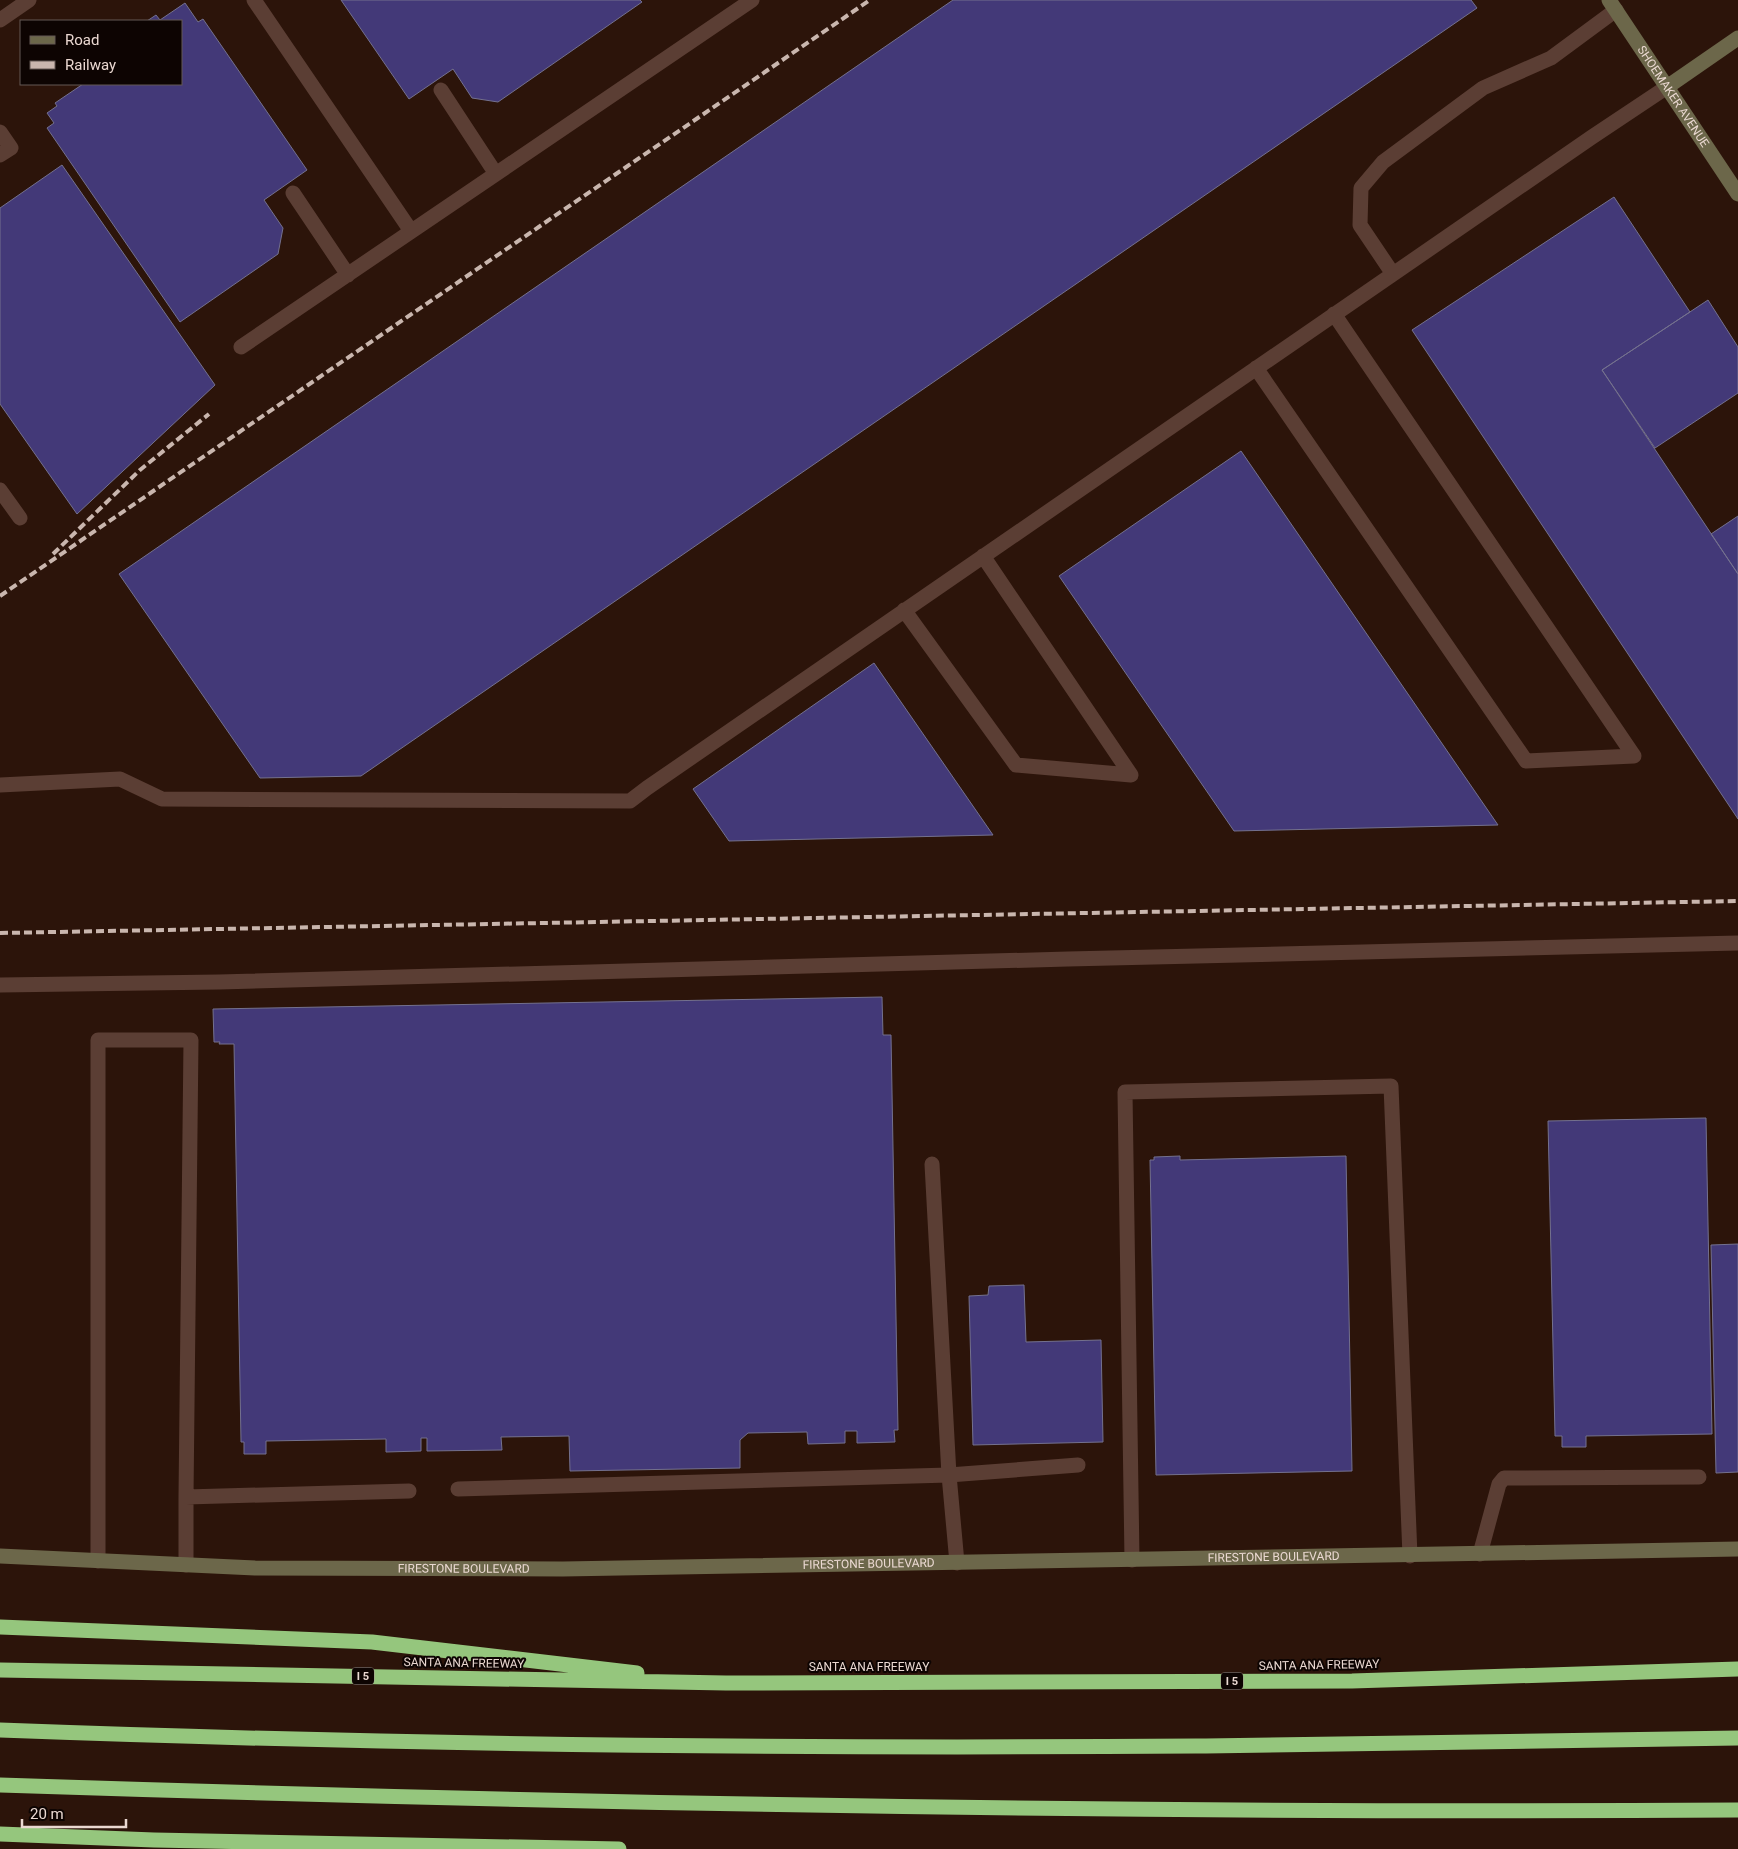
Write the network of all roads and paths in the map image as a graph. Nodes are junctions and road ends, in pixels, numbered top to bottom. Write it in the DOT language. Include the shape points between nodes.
graph roads {
  1 [pos="30,0"];
  2 [pos="254,0"];
  3 [pos="752,0"];
  4 [pos="1612,5"];
  5 [pos="0,20"];
  6 [pos="1738,38"];
  7 [pos="1667,87"];
  8 [pos="441,90"];
  9 [pos="0,132"];
  10 [pos="0,155"];
  11 [pos="496,174"];
  12 [pos="292,193"];
  13 [pos="1738,194"];
  14 [pos="411,231"];
  15 [pos="348,274"];
  16 [pos="1393,274"];
  17 [pos="1334,314"];
  18 [pos="241,347"];
  19 [pos="1256,368"];
  20 [pos="0,490"];
  21 [pos="20,518"];
  22 [pos="983,556"];
  23 [pos="904,610"];
  24 [pos="0,785"];
  25 [pos="1738,943"];
  26 [pos="0,985"];
  27 [pos="932,1164"];
  28 [pos="1078,1465"];
  29 [pos="949,1475"];
  30 [pos="1699,1476"];
  31 [pos="458,1489"];
  32 [pos="409,1491"];
  33 [pos="186,1497"];
  34 [pos="1738,1549"];
  35 [pos="1480,1554"];
  36 [pos="0,1556"];
  37 [pos="1410,1556"];
  38 [pos="1132,1560"];
  39 [pos="98,1561"];
  40 [pos="957,1563"];
  41 [pos="186,1565"];
  42 [pos="0,1627"];
  43 [pos="1738,1669"];
  44 [pos="0,1670"];
  45 [pos="726,1683"];
  46 [pos="0,1730"];
  47 [pos="1738,1738"];
  48 [pos="0,1784"];
  49 [pos="1738,1810"];
  50 [pos="0,1834"];
  51 [pos="618,1849"];
  1 -- 5 [label="street"];
  2 -- 14 [label="street"];
  3 -- 11 [label="street"];
  4 -- 7 [label="street, SHOEMAKER AVENUE"];
  4 -- 16 [label="street" via="1551,58 1483,88 1383,162 1361,188 1360,225"];
  6 -- 7 [label="street"];
  7 -- 13 [label="street, SHOEMAKER AVENUE"];
  7 -- 16 [label="street"];
  8 -- 11 [label="street"];
  9 -- 10 [label="street" via="11,148"];
  11 -- 14 [label="street"];
  12 -- 15 [label="street"];
  14 -- 15 [label="street"];
  15 -- 18 [label="street"];
  16 -- 17 [label="street"];
  17 -- 19 [label="street"];
  17 -- 19 [label="street" via="1634,756 1526,760"];
  19 -- 22 [label="street"];
  20 -- 21 [label="street"];
  22 -- 23 [label="street"];
  22 -- 23 [label="street" via="1132,775 1016,765"];
  23 -- 24 [label="street" via="630,801 162,800 120,779"];
  25 -- 26 [label="street"];
  27 -- 29 [label="street"];
  28 -- 29 [label="street"];
  29 -- 31 [label="street"];
  29 -- 40 [label="street"];
  30 -- 35 [label="street" via="1504,1478 1499,1484"];
  32 -- 33 [label="street"];
  33 -- 39 [label="street" via="191,1040 98,1040"];
  33 -- 41 [label="street"];
  34 -- 35 [label="street, FIRESTONE BOULEVARD"];
  35 -- 37 [label="street, FIRESTONE BOULEVARD"];
  36 -- 39 [label="street, FIRESTONE BOULEVARD"];
  37 -- 38 [label="street, FIRESTONE BOULEVARD"];
  37 -- 38 [label="street" via="1392,1086 1125,1092"];
  38 -- 40 [label="street, FIRESTONE BOULEVARD"];
  39 -- 41 [label="street, FIRESTONE BOULEVARD"];
  40 -- 41 [label="street, FIRESTONE BOULEVARD" via="563,1570"];
  42 -- 45 [label="highway" via="372,1642"];
  43 -- 45 [label="highway, SANTA ANA FREEWAY / I 5" via="1352,1680"];
  44 -- 45 [label="highway, SANTA ANA FREEWAY / I 5"];
  46 -- 47 [label="highway" via="235,1738 736,1746 1196,1746"];
  48 -- 49 [label="highway" via="812,1806 1113,1810"];
  50 -- 51 [label="highway"];
}
